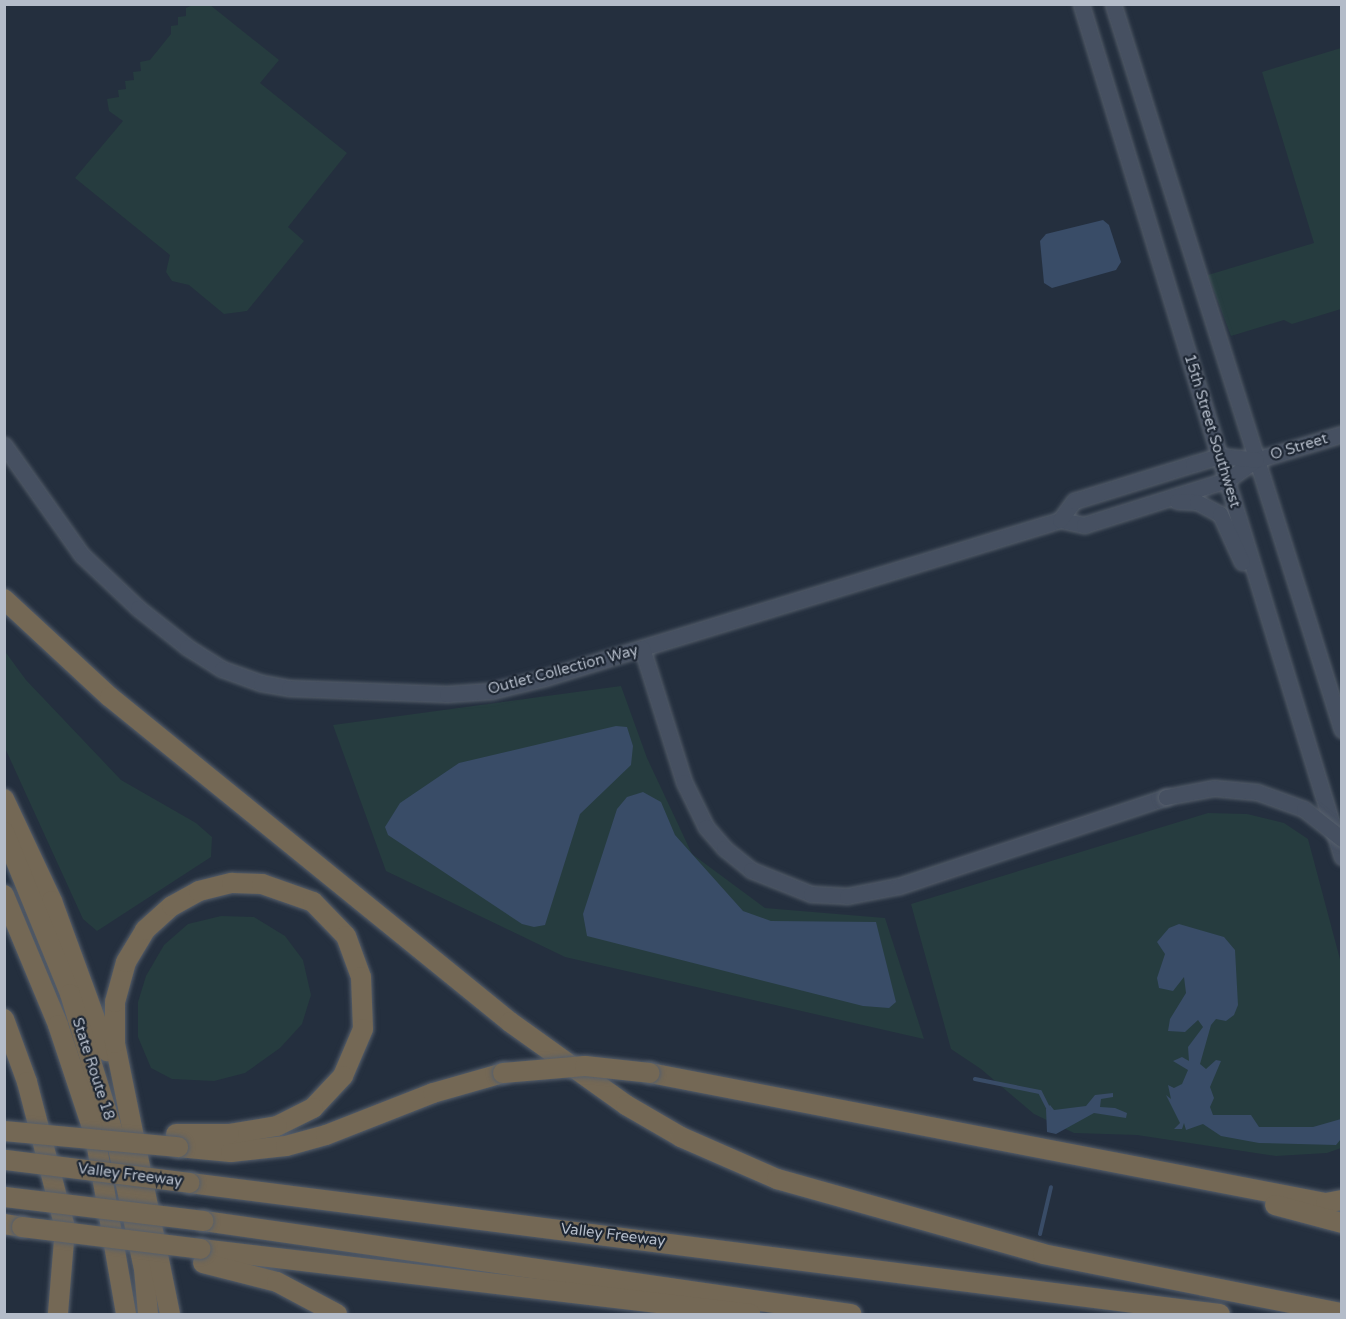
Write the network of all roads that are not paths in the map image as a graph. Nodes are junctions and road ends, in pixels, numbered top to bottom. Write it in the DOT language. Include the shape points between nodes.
graph roads {
  1 [pos="1081,4"];
  2 [pos="1113,4"];
  3 [pos="1341,434"];
  4 [pos="4,445"];
  5 [pos="1220,456"];
  6 [pos="1256,460"];
  7 [pos="1227,480"];
  8 [pos="1141,507"];
  9 [pos="1060,520"];
  10 [pos="4,599"];
  11 [pos="1270,628"];
  12 [pos="642,648"];
  13 [pos="1341,730"];
  14 [pos="4,799"];
  15 [pos="4,832"];
  16 [pos="1341,839"];
  17 [pos="1341,857"];
  18 [pos="4,895"];
  19 [pos="4,1019"];
  20 [pos="128,1114"];
  21 [pos="4,1131"];
  22 [pos="177,1141"];
  23 [pos="1099,1158"];
  24 [pos="5,1160"];
  25 [pos="5,1197"];
  26 [pos="1341,1200"];
  27 [pos="1341,1223"];
  28 [pos="10,1226"];
  29 [pos="202,1256"];
  30 [pos="604,1296"];
  31 [pos="168,1310"];
  32 [pos="1341,1313"];
  33 [pos="58,1314"];
  34 [pos="126,1314"];
  35 [pos="148,1314"];
  36 [pos="337,1314"];
  37 [pos="702,1314"];
  38 [pos="750,1314"];
  39 [pos="851,1314"];
  40 [pos="1220,1314"];
  1 -- 5 [label="main road, 15th Street Southwest"];
  2 -- 6 [label="main road"];
  3 -- 6 [label="main road, O Street"];
  4 -- 12 [label="main road, Outlet Collection Way" via="69,540 106,579 186,647 222,669 254,681 329,690 491,691"];
  5 -- 6 [label="main road, O Street"];
  5 -- 7 [label="main road, 15th Street Southwest"];
  5 -- 9 [label="main road, Outlet Collection Way" via="1074,501"];
  6 -- 7 [label="main road, O Street"];
  6 -- 13 [label="main road"];
  7 -- 8 [label="main road, Outlet Collection Way"];
  7 -- 11 [label="main road, 15th Street Southwest"];
  8 -- 9 [label="main road, Outlet Collection Way" via="1084,525"];
  8 -- 11 [label="main road" via="1188,501 1220,514"];
  9 -- 12 [label="main road, Outlet Collection Way"];
  10 -- 32 [label="highway" via="110,697 510,1022 618,1100 681,1137 777,1179 1043,1254"];
  11 -- 17 [label="main road, 15th Street Southwest"];
  12 -- 16 [label="main road, bridge" via="684,782 706,827 751,870 811,894 847,896 899,886 1166,797 1214,788 1257,792 1304,809"];
  14 -- 20 [label="highway" via="87,988"];
  15 -- 35 [label="highway, State Route 18" via="70,994 118,1148 144,1269"];
  18 -- 34 [label="highway, State Route 18" via="58,1025 95,1136"];
  19 -- 33 [label="highway" via="27,1082 65,1228"];
  20 -- 22 [label="highway" via="115,1043 114,1002 126,962 145,930 185,897 223,885 262,884 312,902 346,936 362,977 363,1029 343,1076 313,1108 277,1126"];
  20 -- 31 [label="highway"];
  21 -- 22 [label="highway, bridge"];
  22 -- 23 [label="highway, bridge" via="231,1152 286,1146 326,1136 433,1093 502,1073 585,1066 650,1072"];
  23 -- 26 [label="highway" via="1326,1203"];
  23 -- 27 [label="highway"];
  24 -- 40 [label="highway, Valley Freeway, bridge"];
  25 -- 39 [label="highway, bridge" via="204,1221"];
  28 -- 29 [label="highway, bridge" via="110,1237"];
  29 -- 30 [label="highway"];
  29 -- 36 [label="highway" via="277,1282"];
  30 -- 37 [label="highway"];
  30 -- 38 [label="highway"];
}
